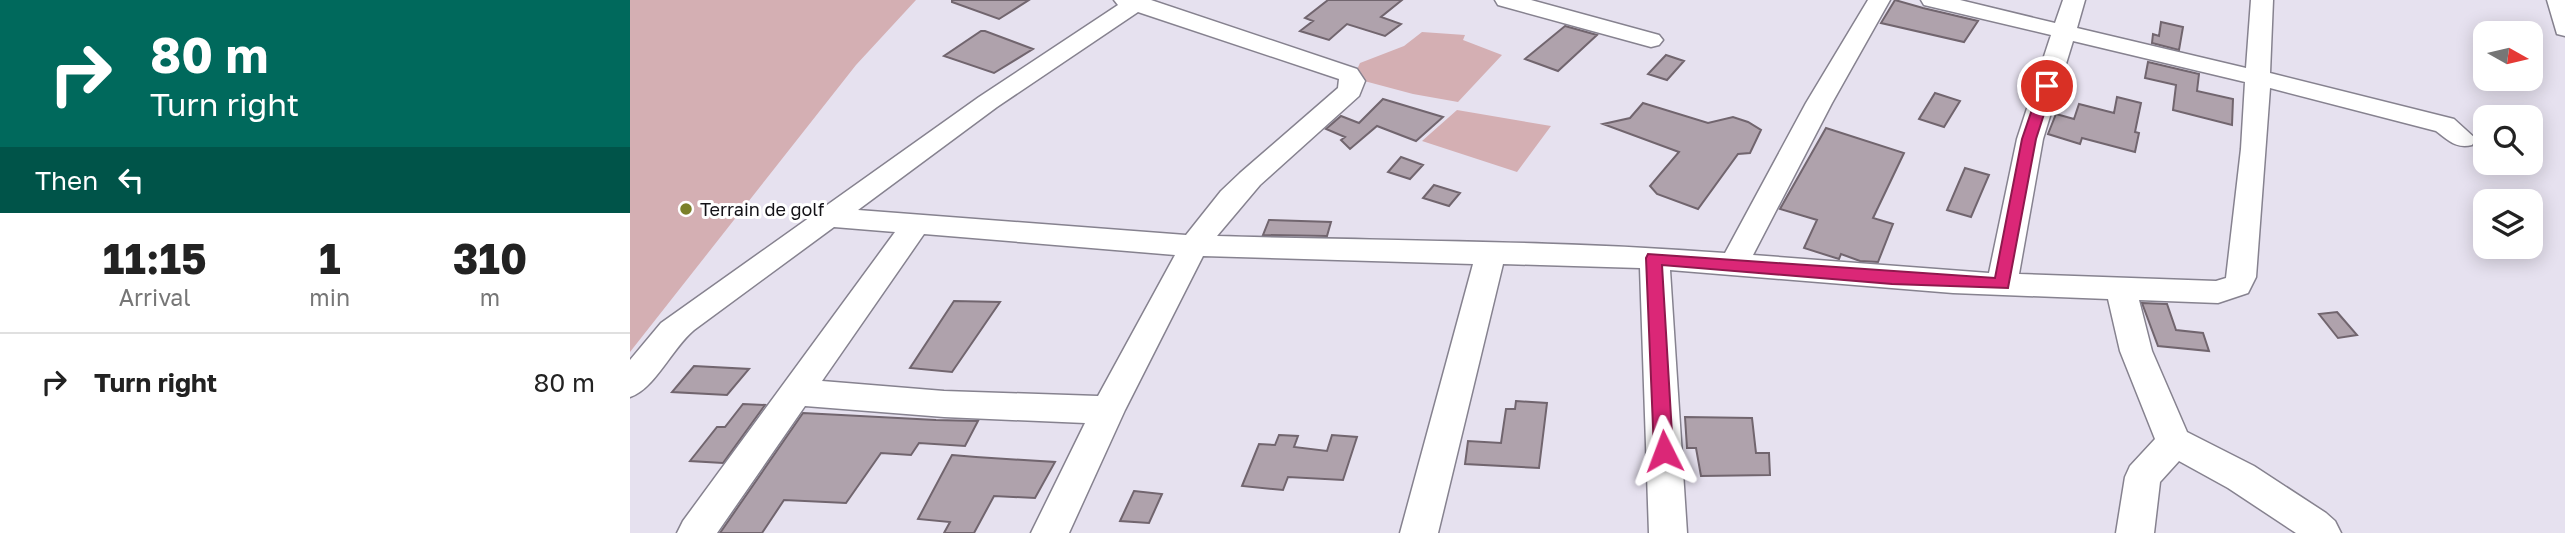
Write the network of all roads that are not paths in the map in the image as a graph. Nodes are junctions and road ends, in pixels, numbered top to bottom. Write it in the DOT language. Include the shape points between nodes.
graph roads {
  1 [pos="1506,0"];
  2 [pos="1879,0"];
  3 [pos="1932,0"];
  4 [pos="2074,0"];
  5 [pos="2262,0"];
  6 [pos="2558,0"];
  7 [pos="1133,1"];
  8 [pos="2565,29"];
  9 [pos="2064,33"];
  10 [pos="1651,40"];
  11 [pos="2258,80"];
  12 [pos="2463,139"];
  13 [pos="827,217"];
  14 [pos="917,223"];
  15 [pos="1194,246"];
  16 [pos="1491,252"];
  17 [pos="1654,258"];
  18 [pos="1733,267"];
  19 [pos="2002,284"];
  20 [pos="2121,290"];
  21 [pos="630,384"];
  22 [pos="796,392"];
  23 [pos="1108,410"];
  24 [pos="2174,442"];
  25 [pos="695,533"];
  26 [pos="1050,533"];
  27 [pos="1419,533"];
  28 [pos="1668,533"];
  29 [pos="2135,533"];
  30 [pos="2322,533"];
  1 -- 10 [label="street"];
  2 -- 18 [label="street"];
  3 -- 9 [label="street"];
  4 -- 9 [label="street"];
  5 -- 11 [label="street"];
  6 -- 8 [label="street"];
  7 -- 13 [label="street"];
  7 -- 15 [label="street" via="1348,74 1353,81 1350,91 1231,198"];
  9 -- 11 [label="street"];
  9 -- 19 [label="street" via="2029,139"];
  11 -- 12 [label="street" via="2432,121"];
  11 -- 20 [label="street" via="2237,285 2218,292"];
  13 -- 14 [label="street"];
  13 -- 21 [label="street" via="672,331"];
  14 -- 15 [label="street"];
  14 -- 22 [label="street"];
  15 -- 16 [label="street"];
  15 -- 23 [label="street"];
  16 -- 17 [label="street"];
  16 -- 27 [label="street"];
  17 -- 18 [label="street"];
  17 -- 28 [label="street"];
  18 -- 19 [label="street"];
  19 -- 20 [label="street"];
  20 -- 24 [label="street" via="2137,351"];
  22 -- 23 [label="street"];
  22 -- 25 [label="street"];
  23 -- 26 [label="street"];
  24 -- 29 [label="street" via="2143,477"];
  24 -- 30 [label="street" via="2241,477"];
}
